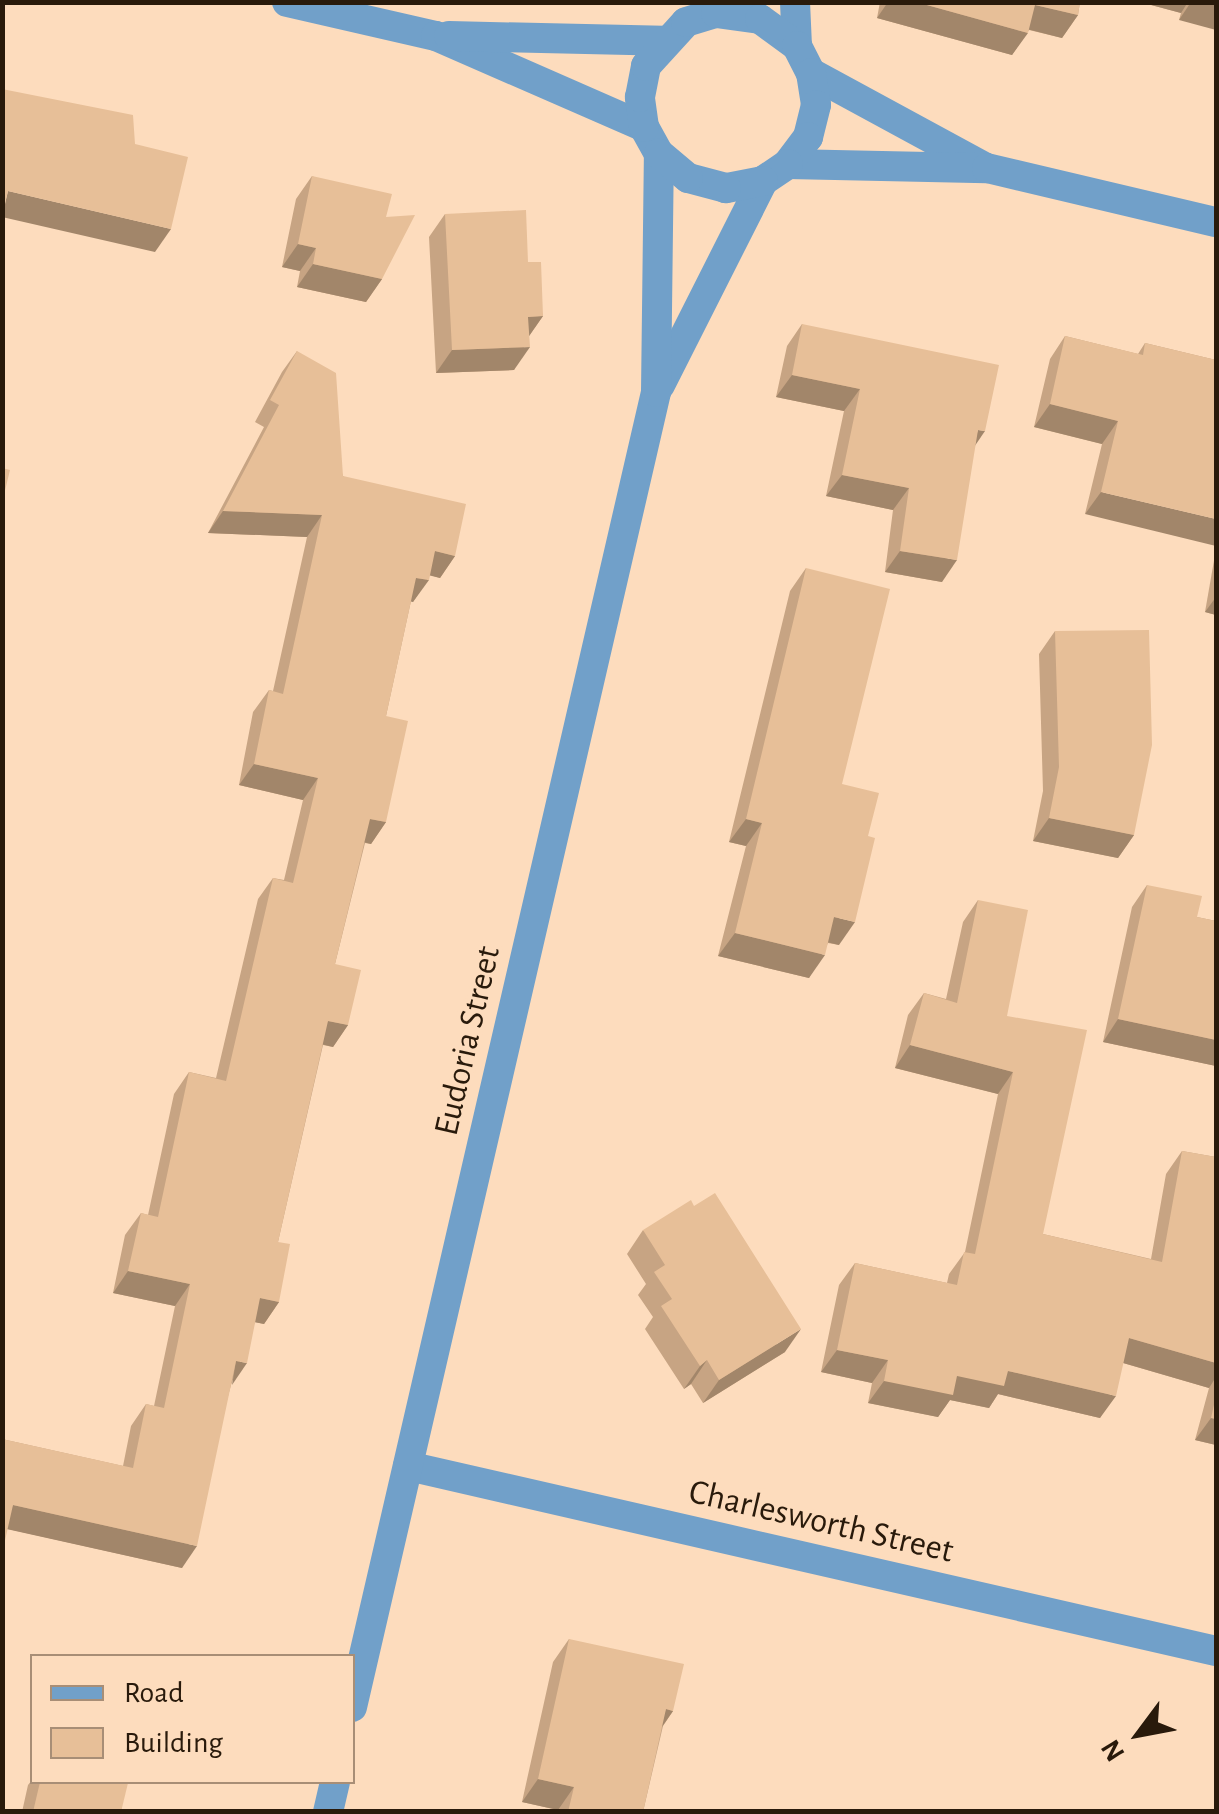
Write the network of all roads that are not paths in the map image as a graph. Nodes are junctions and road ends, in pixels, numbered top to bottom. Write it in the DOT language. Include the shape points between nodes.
graph roads {
  1 [pos="288,2"];
  2 [pos="794,2"];
  3 [pos="718,8"];
  4 [pos="436,36"];
  5 [pos="663,40"];
  6 [pos="804,59"];
  7 [pos="644,127"];
  8 [pos="659,154"];
  9 [pos="788,164"];
  10 [pos="987,168"];
  11 [pos="763,181"];
  12 [pos="1216,222"];
  13 [pos="656,392"];
  14 [pos="408,1466"];
  15 [pos="1216,1652"];
  16 [pos="355,1694"];
  17 [pos="335,1784"];
  18 [pos="328,1812"];
  1 -- 4 [label="street"];
  2 -- 6 [label="street"];
  3 -- 5 [label="street"];
  3 -- 6 [label="street" via="760,18"];
  4 -- 5 [label="street"];
  4 -- 7 [label="street"];
  5 -- 7 [label="street" via="646,66"];
  6 -- 9 [label="street" via="816,105 808,137"];
  6 -- 10 [label="street"];
  7 -- 8 [label="street"];
  8 -- 11 [label="street" via="688,178 726,188"];
  8 -- 13 [label="street, Eudoria Street"];
  9 -- 10 [label="street"];
  9 -- 11 [label="street"];
  10 -- 12 [label="street"];
  11 -- 13 [label="street, Eudoria Street"];
  13 -- 14 [label="street, Eudoria Street"];
  14 -- 15 [label="street, Charlesworth Street"];
  14 -- 16 [label="street, Eudoria Street"];
  17 -- 18 [label="street"];
}
